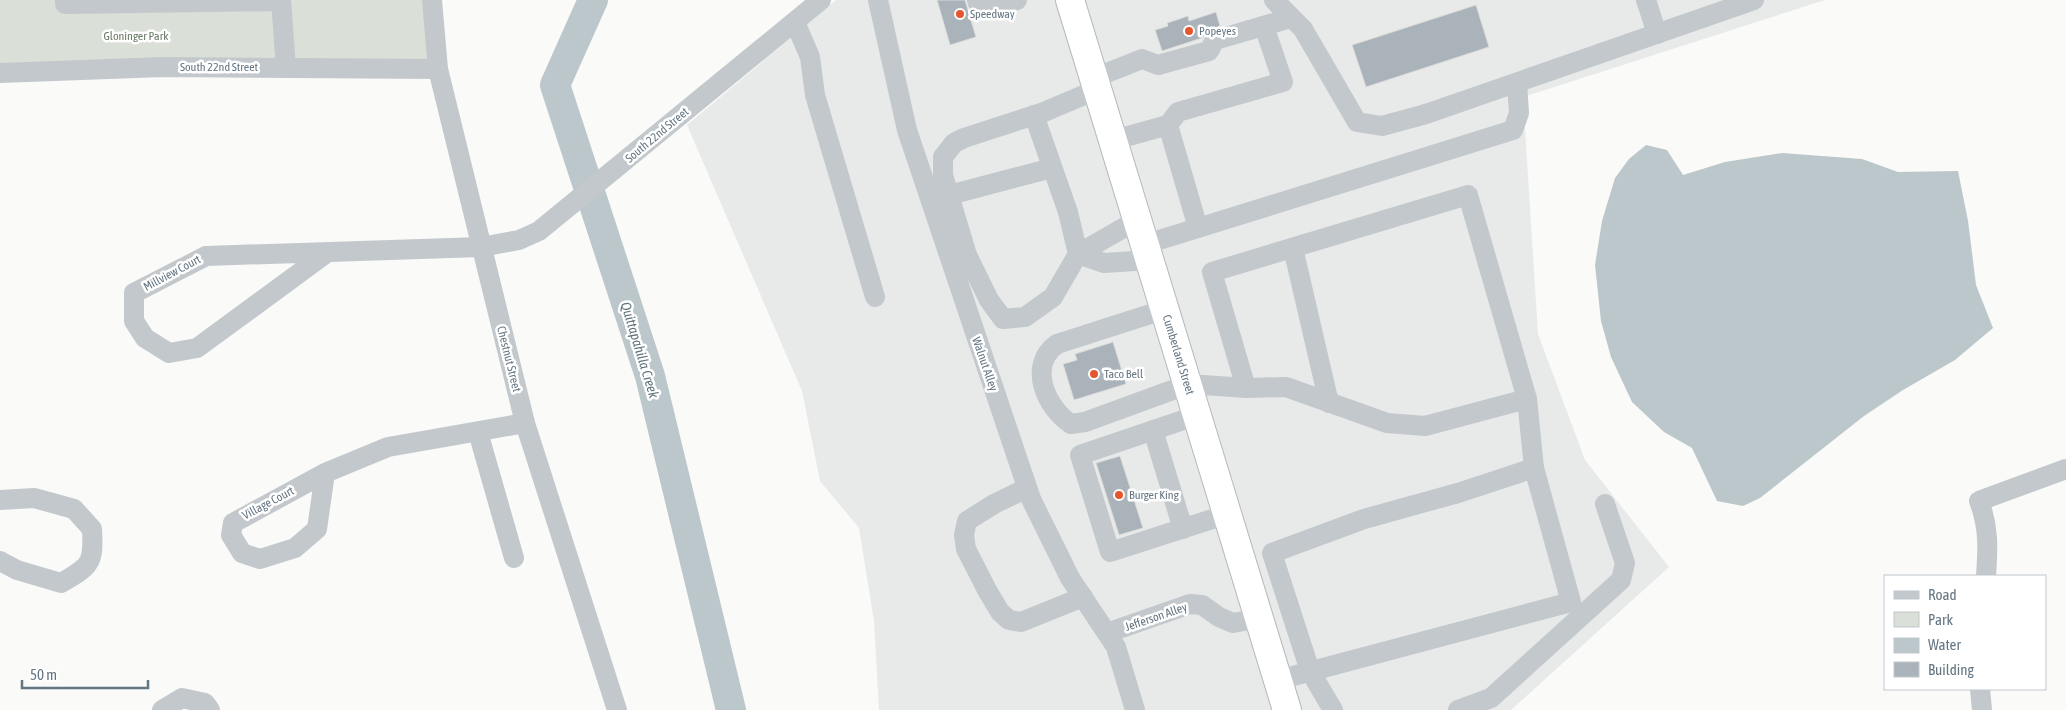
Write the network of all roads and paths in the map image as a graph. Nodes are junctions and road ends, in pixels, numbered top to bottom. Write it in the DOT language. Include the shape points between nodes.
graph roads {
  1 [pos="65,0"];
  2 [pos="281,0"];
  3 [pos="432,0"];
  4 [pos="821,0"];
  5 [pos="878,0"];
  6 [pos="977,0"];
  7 [pos="1017,0"];
  8 [pos="1070,0"];
  9 [pos="1274,0"];
  10 [pos="1646,0"];
  11 [pos="1754,0"];
  12 [pos="126,2"];
  13 [pos="1291,18"];
  14 [pos="794,22"];
  15 [pos="1264,26"];
  16 [pos="1657,34"];
  17 [pos="286,68"];
  18 [pos="438,69"];
  19 [pos="0,73"];
  20 [pos="1517,83"];
  21 [pos="1096,84"];
  22 [pos="1034,115"];
  23 [pos="1168,125"];
  24 [pos="1114,140"];
  25 [pos="1052,168"];
  26 [pos="940,197"];
  27 [pos="1198,228"];
  28 [pos="1145,241"];
  29 [pos="482,247"];
  30 [pos="1293,248"];
  31 [pos="328,252"];
  32 [pos="1078,254"];
  33 [pos="875,297"];
  34 [pos="1166,309"];
  35 [pos="1189,384"];
  36 [pos="1246,388"];
  37 [pos="1527,399"];
  38 [pos="1329,402"];
  39 [pos="1198,415"];
  40 [pos="525,424"];
  41 [pos="1153,430"];
  42 [pos="478,432"];
  43 [pos="1534,468"];
  44 [pos="2066,468"];
  45 [pos="325,473"];
  46 [pos="1027,488"];
  47 [pos="0,500"];
  48 [pos="1605,504"];
  49 [pos="1228,514"];
  50 [pos="1183,529"];
  51 [pos="514,558"];
  52 [pos="0,561"];
  53 [pos="1986,575"];
  54 [pos="1083,597"];
  55 [pos="1575,610"];
  56 [pos="1260,618"];
  57 [pos="1107,633"];
  58 [pos="1310,672"];
  59 [pos="1278,680"];
  60 [pos="1980,690"];
  61 [pos="162,710"];
  62 [pos="210,710"];
  63 [pos="617,710"];
  64 [pos="1135,710"];
  65 [pos="1287,710"];
  66 [pos="1333,710"];
  67 [pos="1458,710"];
  68 [pos="1982,710"];
  1 -- 12 [label="street" via="65,4"];
  2 -- 12 [label="street"];
  2 -- 17 [label="street"];
  3 -- 18 [label="street, Chestnut Street"];
  4 -- 14 [label="street, South 22nd Street"];
  5 -- 26 [label="street, Walnut Alley" via="907,130"];
  6 -- 7 [label="street" via="980,10"];
  8 -- 21 [label="highway, Cumberland Street"];
  9 -- 13 [label="street"];
  10 -- 16 [label="street"];
  11 -- 16 [label="street"];
  13 -- 15 [label="street"];
  13 -- 20 [label="street" via="1303,29 1357,122 1382,126"];
  14 -- 29 [label="street, South 22nd Street" via="539,231 519,240"];
  14 -- 33 [label="street" via="810,57 815,95"];
  15 -- 21 [label="street" via="1215,40 1210,51 1158,65 1142,58"];
  15 -- 23 [label="street" via="1283,82 1178,112"];
  16 -- 20 [label="street"];
  17 -- 18 [label="street, South 22nd Street"];
  17 -- 19 [label="street, South 22nd Street" via="162,67"];
  18 -- 29 [label="street, Chestnut Street"];
  20 -- 27 [label="street" via="1519,113 1513,130"];
  21 -- 22 [label="street"];
  21 -- 24 [label="highway, Cumberland Street"];
  22 -- 25 [label="street"];
  22 -- 26 [label="street" via="954,143 943,157"];
  23 -- 24 [label="street"];
  23 -- 27 [label="street"];
  24 -- 28 [label="highway, Cumberland Street"];
  25 -- 26 [label="street"];
  25 -- 32 [label="street" via="1068,212"];
  26 -- 32 [label="street" via="990,300 1003,319 1025,317 1053,297"];
  26 -- 46 [label="street, Walnut Alley"];
  27 -- 28 [label="street"];
  28 -- 32 [label="street"];
  28 -- 32 [label="street" via="1104,263"];
  28 -- 34 [label="highway, Cumberland Street"];
  29 -- 31 [label="street, Millview Court"];
  29 -- 40 [label="street, Chestnut Street"];
  30 -- 36 [label="street" via="1212,272"];
  30 -- 37 [label="street" via="1468,195"];
  30 -- 38 [label="street"];
  31 -- 31 [label="street, Millview Court" via="197,348 169,353 144,338 134,321 134,293 206,256"];
  34 -- 35 [label="highway, Cumberland Street"];
  34 -- 35 [label="street" via="1057,344 1043,356 1040,369 1043,381 1052,405 1061,418 1071,424 1106,416"];
  35 -- 36 [label="street"];
  35 -- 39 [label="highway, Cumberland Street"];
  36 -- 38 [label="street" via="1286,387"];
  37 -- 38 [label="street" via="1425,426 1387,424"];
  37 -- 43 [label="street"];
  39 -- 41 [label="street"];
  39 -- 49 [label="highway, Cumberland Street"];
  40 -- 42 [label="street, Village Court"];
  40 -- 63 [label="street, Chestnut Street"];
  41 -- 50 [label="street"];
  41 -- 50 [label="street" via="1080,455 1110,552"];
  42 -- 45 [label="street, Village Court" via="388,447"];
  42 -- 51 [label="street"];
  43 -- 55 [label="street"];
  43 -- 58 [label="street" via="1364,519 1272,554"];
  44 -- 53 [label="street" via="1979,501 1989,538"];
  45 -- 45 [label="street, Village Court" via="233,523 231,535 242,553 260,559 295,548 317,529"];
  46 -- 54 [label="street, Walnut Alley" via="1070,578"];
  46 -- 54 [label="street" via="967,521 964,534 966,549 980,578 1000,612 1009,620 1021,622"];
  47 -- 52 [label="street" via="34,498 74,509 92,528 93,554 81,572 60,583"];
  48 -- 55 [label="street" via="1625,563 1621,580"];
  49 -- 50 [label="street"];
  49 -- 56 [label="highway, Cumberland Street"];
  54 -- 57 [label="street, Walnut Alley"];
  55 -- 58 [label="street"];
  55 -- 67 [label="street" via="1491,698"];
  56 -- 57 [label="street, Jefferson Alley" via="1233,623 1219,618 1202,605 1190,604"];
  56 -- 59 [label="highway, Cumberland Street"];
  57 -- 64 [label="street, Walnut Alley" via="1116,646"];
  58 -- 59 [label="street"];
  58 -- 66 [label="street"];
  59 -- 65 [label="highway, Cumberland Street"];
  60 -- 68 [label="street"];
  61 -- 62 [label="street" via="182,698 204,703"];
}
